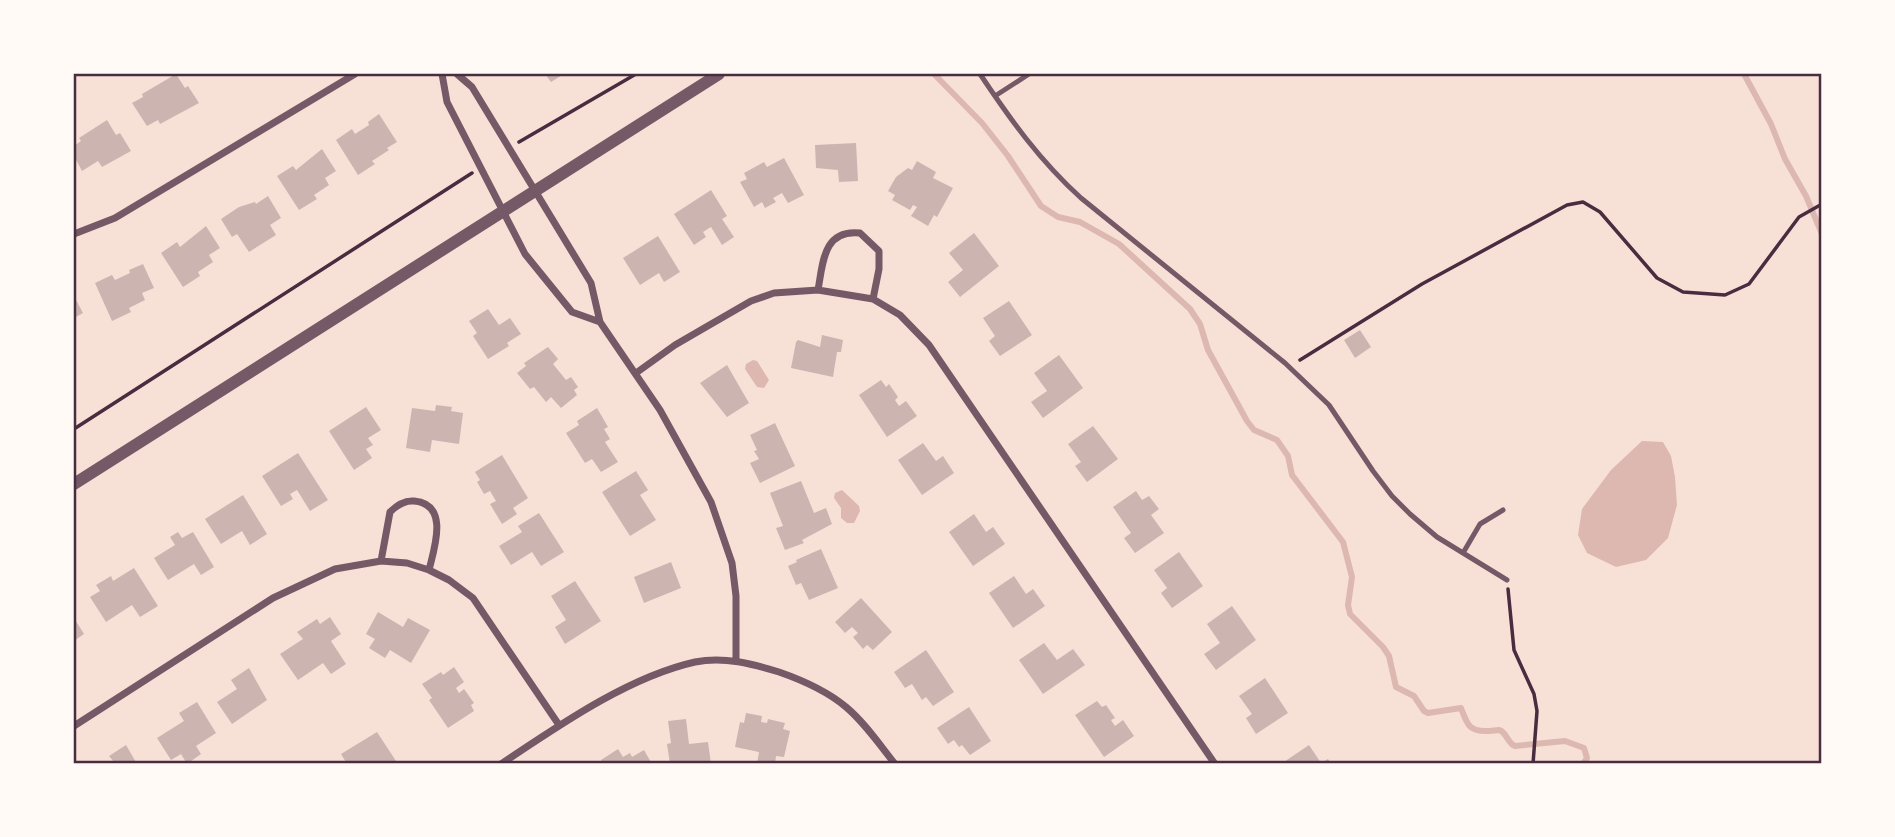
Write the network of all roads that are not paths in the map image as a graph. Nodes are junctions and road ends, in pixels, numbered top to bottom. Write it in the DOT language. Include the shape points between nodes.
graph roads {
  1 [pos="355,74"];
  2 [pos="442,74"];
  3 [pos="457,74"];
  4 [pos="719,74"];
  5 [pos="980,74"];
  6 [pos="1029,74"];
  7 [pos="995,96"];
  8 [pos="536,190"];
  9 [pos="503,211"];
  10 [pos="74,234"];
  11 [pos="818,289"];
  12 [pos="873,299"];
  13 [pos="600,322"];
  14 [pos="636,373"];
  15 [pos="74,484"];
  16 [pos="1503,510"];
  17 [pos="1463,553"];
  18 [pos="381,561"];
  19 [pos="429,570"];
  20 [pos="1507,580"];
  21 [pos="736,660"];
  22 [pos="559,725"];
  23 [pos="74,726"];
  24 [pos="501,764"];
  25 [pos="895,764"];
  26 [pos="1215,764"];
  1 -- 10 [label="street" via="115,218"];
  2 -- 9 [label="street" via="447,102"];
  3 -- 8 [label="street" via="472,87"];
  4 -- 8 [label="street"];
  5 -- 7 [label="lane"];
  6 -- 7 [label="lane"];
  7 -- 17 [label="lane" via="1055,175 1290,367 1329,405 1392,496 1437,537"];
  8 -- 9 [label="street"];
  8 -- 13 [label="street" via="591,283"];
  9 -- 13 [label="street" via="525,254 572,312"];
  9 -- 15 [label="street"];
  11 -- 12 [label="street"];
  11 -- 12 [label="street" via="828,246 848,233 860,233 879,254"];
  11 -- 14 [label="street" via="774,293 751,301"];
  12 -- 26 [label="street" via="900,315 929,345"];
  13 -- 14 [label="street"];
  14 -- 21 [label="street" via="698,476 721,524 736,596"];
  16 -- 17 [label="lane" via="1480,524"];
  17 -- 20 [label="lane"];
  18 -- 19 [label="street"];
  18 -- 19 [label="street" via="390,512 406,501 418,501 429,507 437,522"];
  18 -- 23 [label="street" via="335,569 273,598"];
  19 -- 22 [label="street" via="473,598"];
  21 -- 22 [label="street" via="696,661 620,692"];
  21 -- 25 [label="street" via="801,679 843,705"];
  22 -- 24 [label="street"];
}
